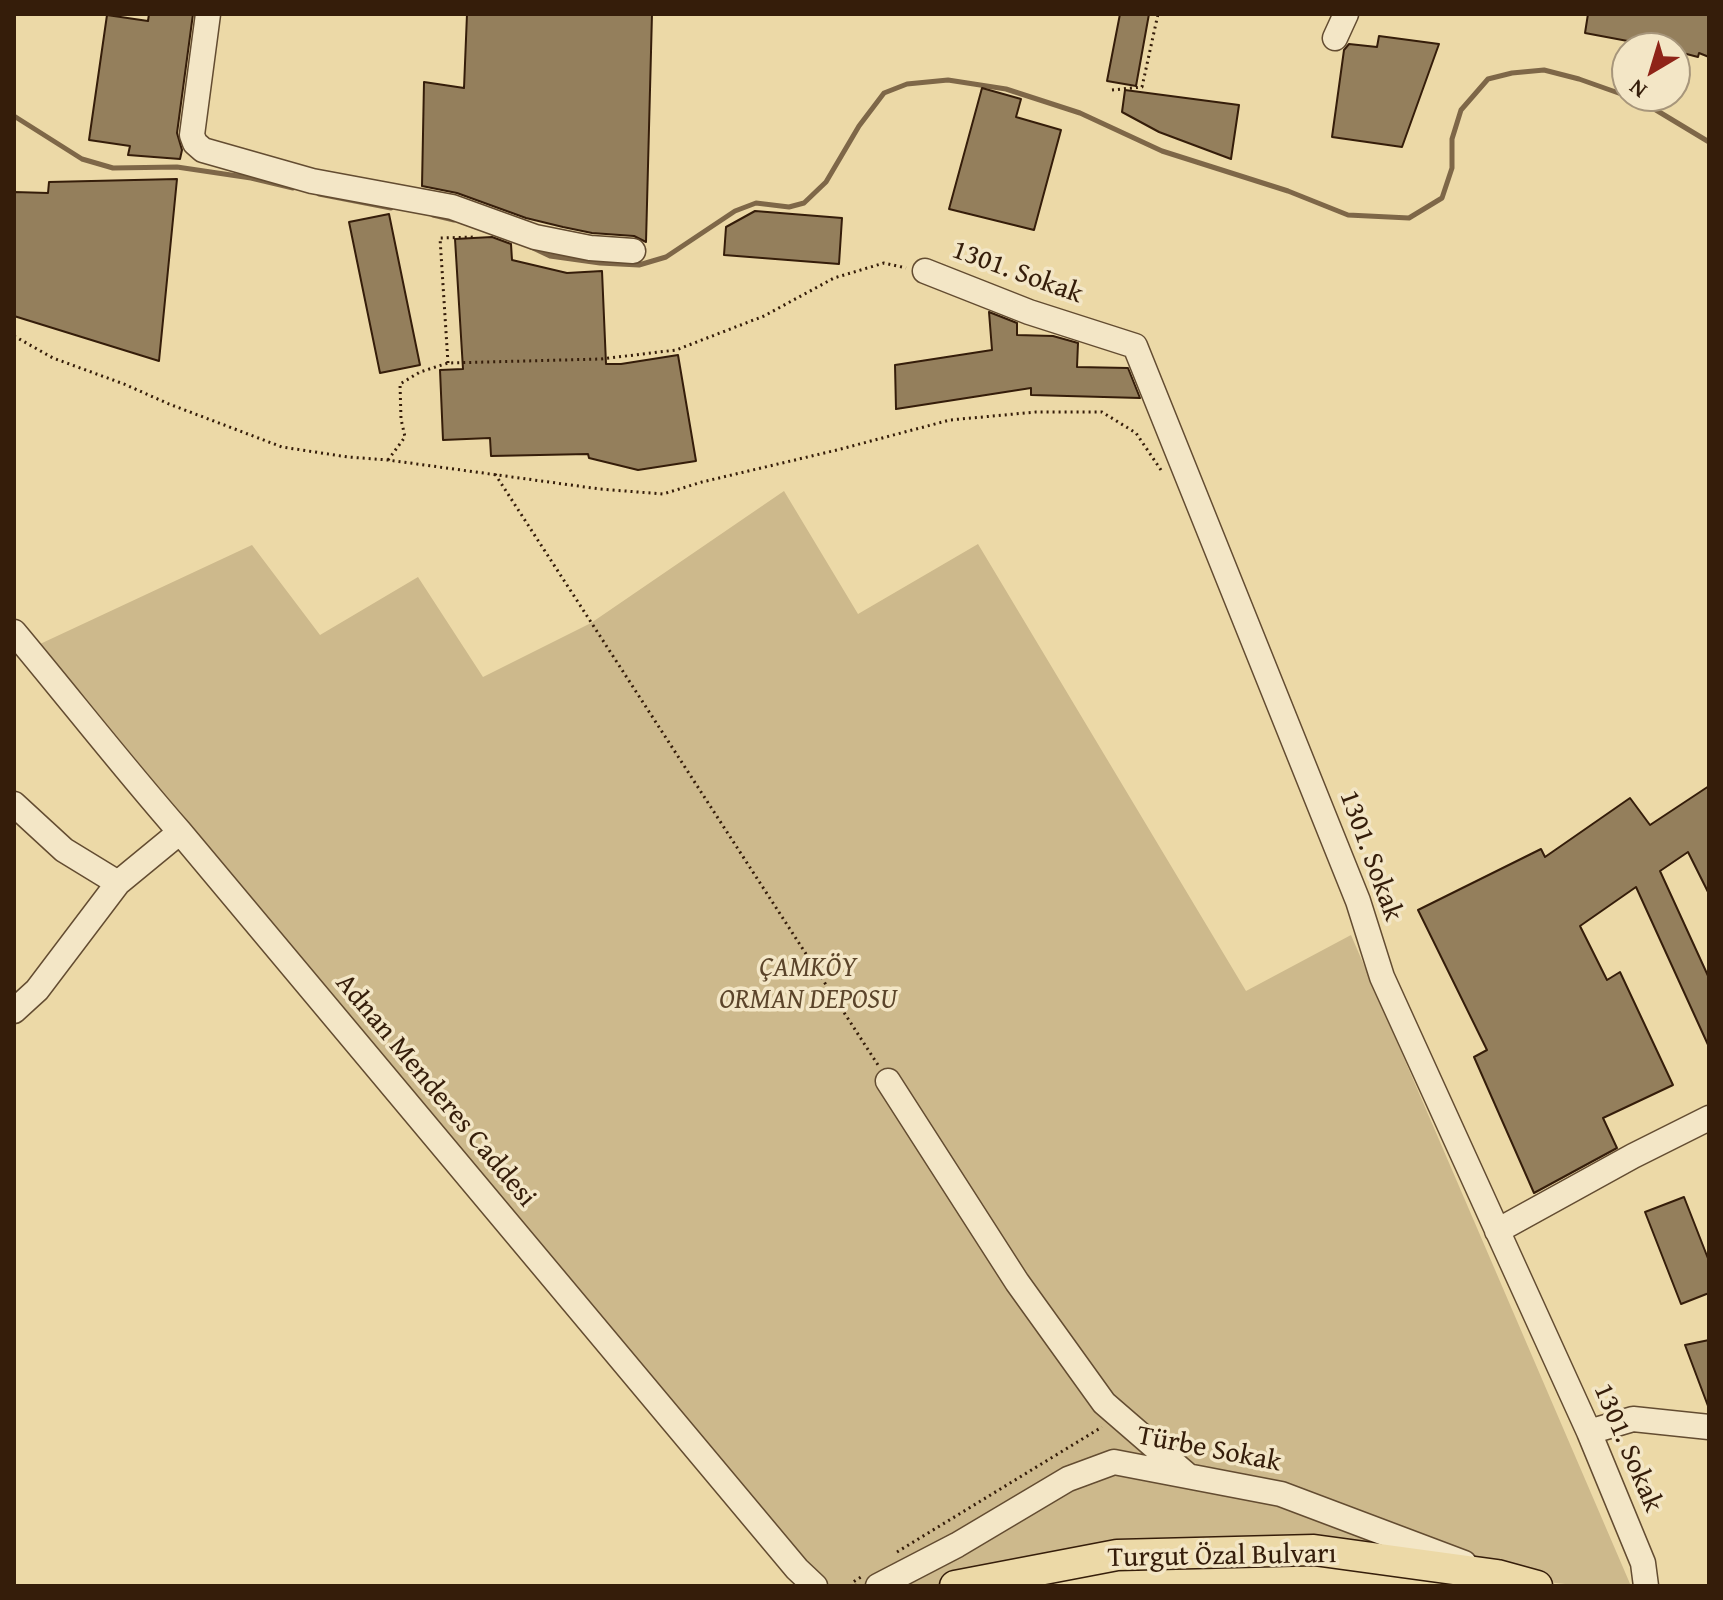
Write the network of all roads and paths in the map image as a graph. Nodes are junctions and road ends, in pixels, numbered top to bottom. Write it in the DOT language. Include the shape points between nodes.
graph roads {
  1 [pos="208,14"];
  2 [pos="1158,14"];
  3 [pos="1346,14"];
  4 [pos="1335,38"];
  5 [pos="1112,90"];
  6 [pos="493,222"];
  7 [pos="633,251"];
  8 [pos="925,271"];
  9 [pos="14,336"];
  10 [pos="448,363"];
  11 [pos="388,460"];
  12 [pos="1163,472"];
  13 [pos="495,474"];
  14 [pos="14,632"];
  15 [pos="14,804"];
  16 [pos="180,832"];
  17 [pos="118,883"];
  18 [pos="14,1011"];
  19 [pos="888,1081"];
  20 [pos="1709,1118"];
  21 [pos="1497,1231"];
  22 [pos="1119,1416"];
  23 [pos="1709,1427"];
  24 [pos="1589,1432"];
  25 [pos="1188,1475"];
  26 [pos="890,1556"];
  27 [pos="1497,1575"];
  28 [pos="872,1580"];
  29 [pos="815,1586"];
  30 [pos="856,1586"];
  31 [pos="955,1586"];
  32 [pos="1537,1586"];
  33 [pos="1646,1586"];
  1 -- 6 [label="street" via="192,135 203,150 312,181 452,207"];
  2 -- 5 [label="path" via="1142,87"];
  3 -- 4 [label="street"];
  6 -- 7 [label="street" via="535,237"];
  6 -- 10 [label="path" via="491,237 440,238"];
  8 -- 10 [label="path" via="884,263 834,278 764,316 676,350 601,359"];
  8 -- 21 [label="street, 1301. Sokak" via="1135,346 1358,901 1382,977"];
  9 -- 11 [label="path" via="53,358 282,447"];
  10 -- 11 [label="path" via="400,384 405,437"];
  11 -- 13 [label="path"];
  12 -- 13 [label="path" via="1136,433 1102,412 1036,412 950,420 663,494"];
  13 -- 19 [label="path"];
  14 -- 16 [label="street, Adnan Menderes Caddesi"];
  15 -- 17 [label="street" via="64,850"];
  16 -- 17 [label="street"];
  16 -- 29 [label="street, Adnan Menderes Caddesi"];
  17 -- 18 [label="street" via="37,990"];
  19 -- 22 [label="street" via="1017,1282 1104,1403"];
  20 -- 21 [label="street"];
  21 -- 24 [label="street, 1301. Sokak"];
  22 -- 25 [label="street"];
  22 -- 26 [label="path"];
  23 -- 24 [label="street" via="1633,1419"];
  24 -- 33 [label="street, 1301. Sokak" via="1643,1563"];
  25 -- 27 [label="street, Türbe Sokak" via="1281,1494"];
  25 -- 28 [label="street, Türbe Sokak" via="1114,1462 1068,1479 957,1545"];
  27 -- 31 [label="main road, Turgut Özal Bulvarı" via="1314,1550 1117,1555"];
  27 -- 32 [label="main road, Turgut Özal Bulvarı"];
  28 -- 30 [label="path" via="853,1582"];
}
